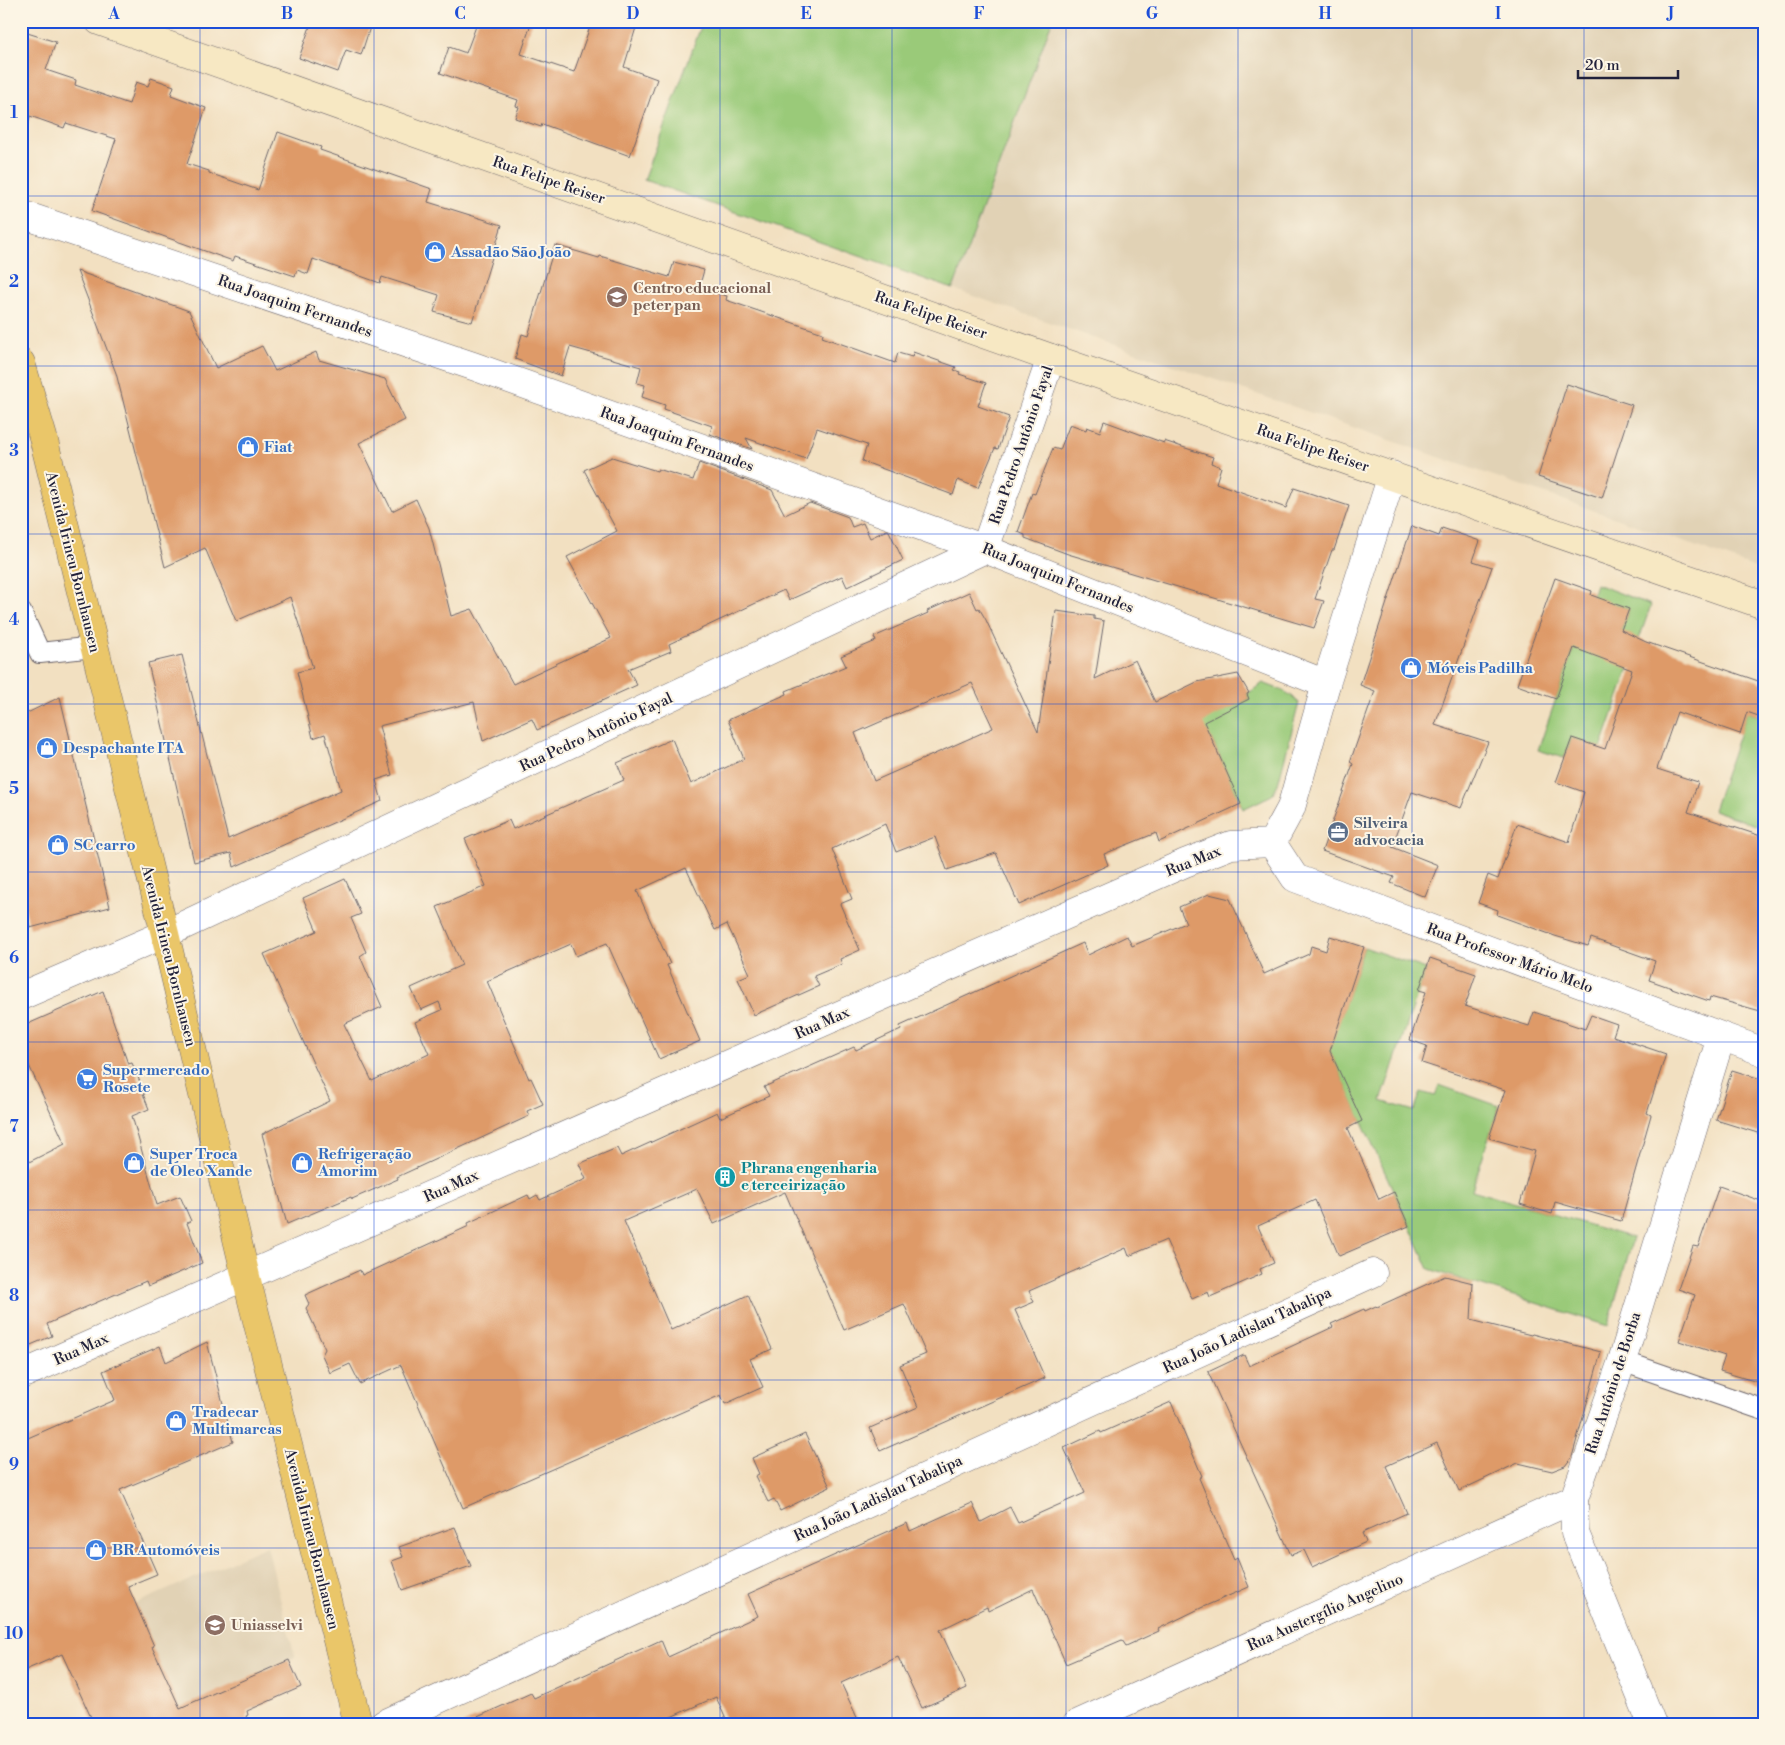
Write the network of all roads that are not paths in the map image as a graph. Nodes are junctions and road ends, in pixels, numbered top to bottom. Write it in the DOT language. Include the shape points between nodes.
graph roads {
  1 [pos="99,21"];
  2 [pos="21,214"];
  3 [pos="1051,358"];
  4 [pos="21,363"];
  5 [pos="1392,475"];
  6 [pos="985,549"];
  7 [pos="1764,605"];
  8 [pos="21,612"];
  9 [pos="94,647"];
  10 [pos="1326,684"];
  11 [pos="1272,843"];
  12 [pos="165,934"];
  13 [pos="21,996"];
  14 [pos="1721,1037"];
  15 [pos="1764,1052"];
  16 [pos="1373,1273"];
  17 [pos="246,1276"];
  18 [pos="1622,1361"];
  19 [pos="21,1376"];
  20 [pos="1764,1410"];
  21 [pos="1574,1499"];
  22 [pos="358,1724"];
  23 [pos="384,1724"];
  24 [pos="1077,1724"];
  25 [pos="1652,1724"];
  1 -- 3 [label="street, Rua Felipe Reiser"];
  2 -- 6 [label="street, Rua Joaquim Fernandes" via="473,366"];
  3 -- 5 [label="street, Rua Felipe Reiser"];
  3 -- 6 [label="street, Rua Pedro Antônio Fayal"];
  4 -- 9 [label="main road, Avenida Irineu Bornhausen" via="43,437"];
  5 -- 7 [label="street, Rua Felipe Reiser"];
  5 -- 10 [label="street"];
  6 -- 10 [label="street, Rua Joaquim Fernandes"];
  6 -- 12 [label="street, Rua Pedro Antônio Fayal"];
  8 -- 9 [label="lane" via="40,653"];
  9 -- 12 [label="main road, Avenida Irineu Bornhausen"];
  10 -- 11 [label="street" via="1291,808"];
  11 -- 14 [label="street, Rua Professor Mário Melo" via="1295,878"];
  11 -- 17 [label="street, Rua Max" via="1231,846 1185,863"];
  12 -- 13 [label="street, Rua Pedro Antônio Fayal"];
  12 -- 17 [label="main road, Avenida Irineu Bornhausen"];
  14 -- 15 [label="street, Rua Professor Mário Melo"];
  14 -- 18 [label="street, Rua Antônio de Borba"];
  16 -- 23 [label="street, Rua João Ladislau Tabalipa"];
  17 -- 19 [label="street, Rua Max"];
  17 -- 22 [label="main road, Avenida Irineu Bornhausen"];
  18 -- 20 [label="lane"];
  18 -- 21 [label="street, Rua Antônio de Borba"];
  21 -- 24 [label="street, Rua Austergílio Angelino"];
  21 -- 25 [label="street, Rua Antônio de Borba" via="1575,1533"];
}
